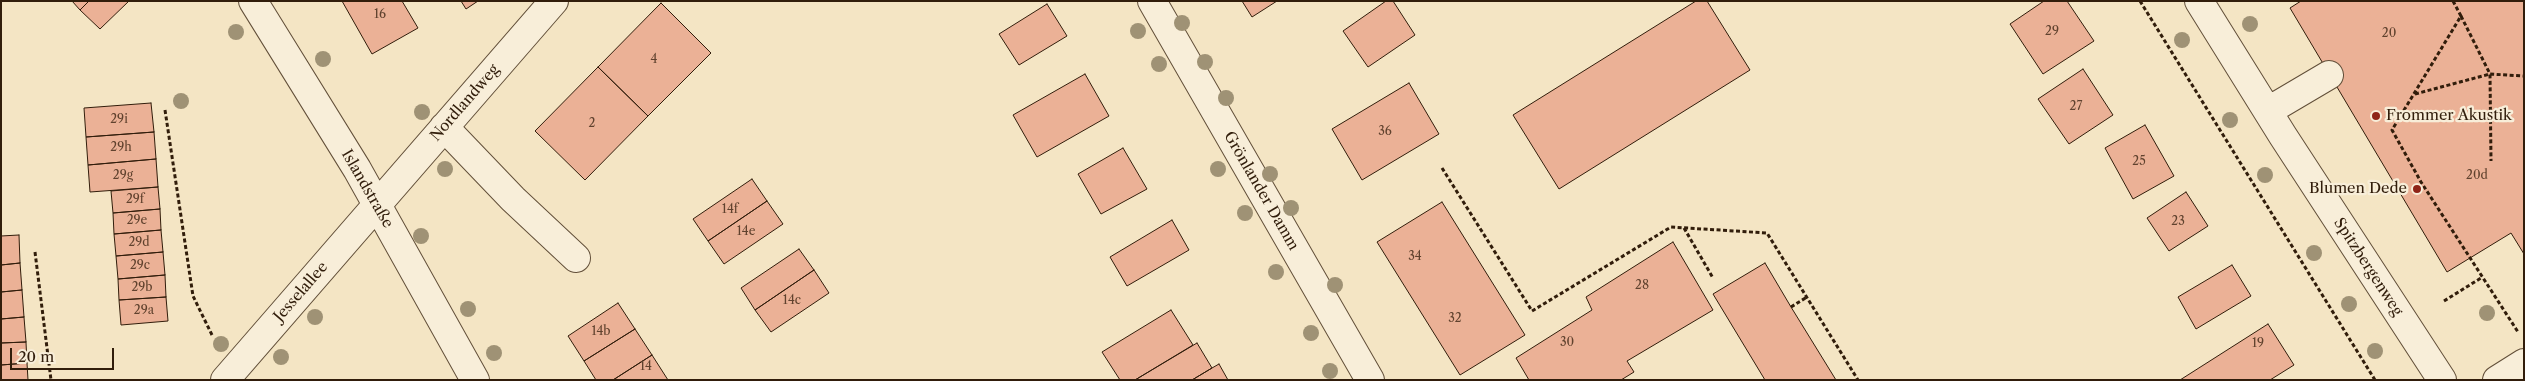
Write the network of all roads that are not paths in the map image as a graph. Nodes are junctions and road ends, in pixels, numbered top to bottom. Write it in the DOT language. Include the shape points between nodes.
graph roads {
  1 [pos="254,1"];
  2 [pos="554,1"];
  3 [pos="1152,1"];
  4 [pos="2199,1"];
  5 [pos="2329,75"];
  6 [pos="2268,111"];
  7 [pos="444,128"];
  8 [pos="377,204"];
  9 [pos="576,258"];
  10 [pos="2524,363"];
  11 [pos="225,380"];
  12 [pos="475,380"];
  13 [pos="1370,380"];
  14 [pos="2442,380"];
  15 [pos="2497,380"];
  1 -- 8 [label="street, Islandstraße"];
  2 -- 7 [label="street, Nordlandweg"];
  3 -- 13 [label="street, Grönlander Damm"];
  4 -- 6 [label="street, Spitzbergenweg"];
  5 -- 6 [label="street"];
  6 -- 14 [label="street, Spitzbergenweg"];
  7 -- 8 [label="street, Nordlandweg"];
  7 -- 9 [label="street"];
  8 -- 11 [label="street, Jesselallee"];
  8 -- 12 [label="street, Islandstraße"];
  10 -- 15 [label="street"];
}
